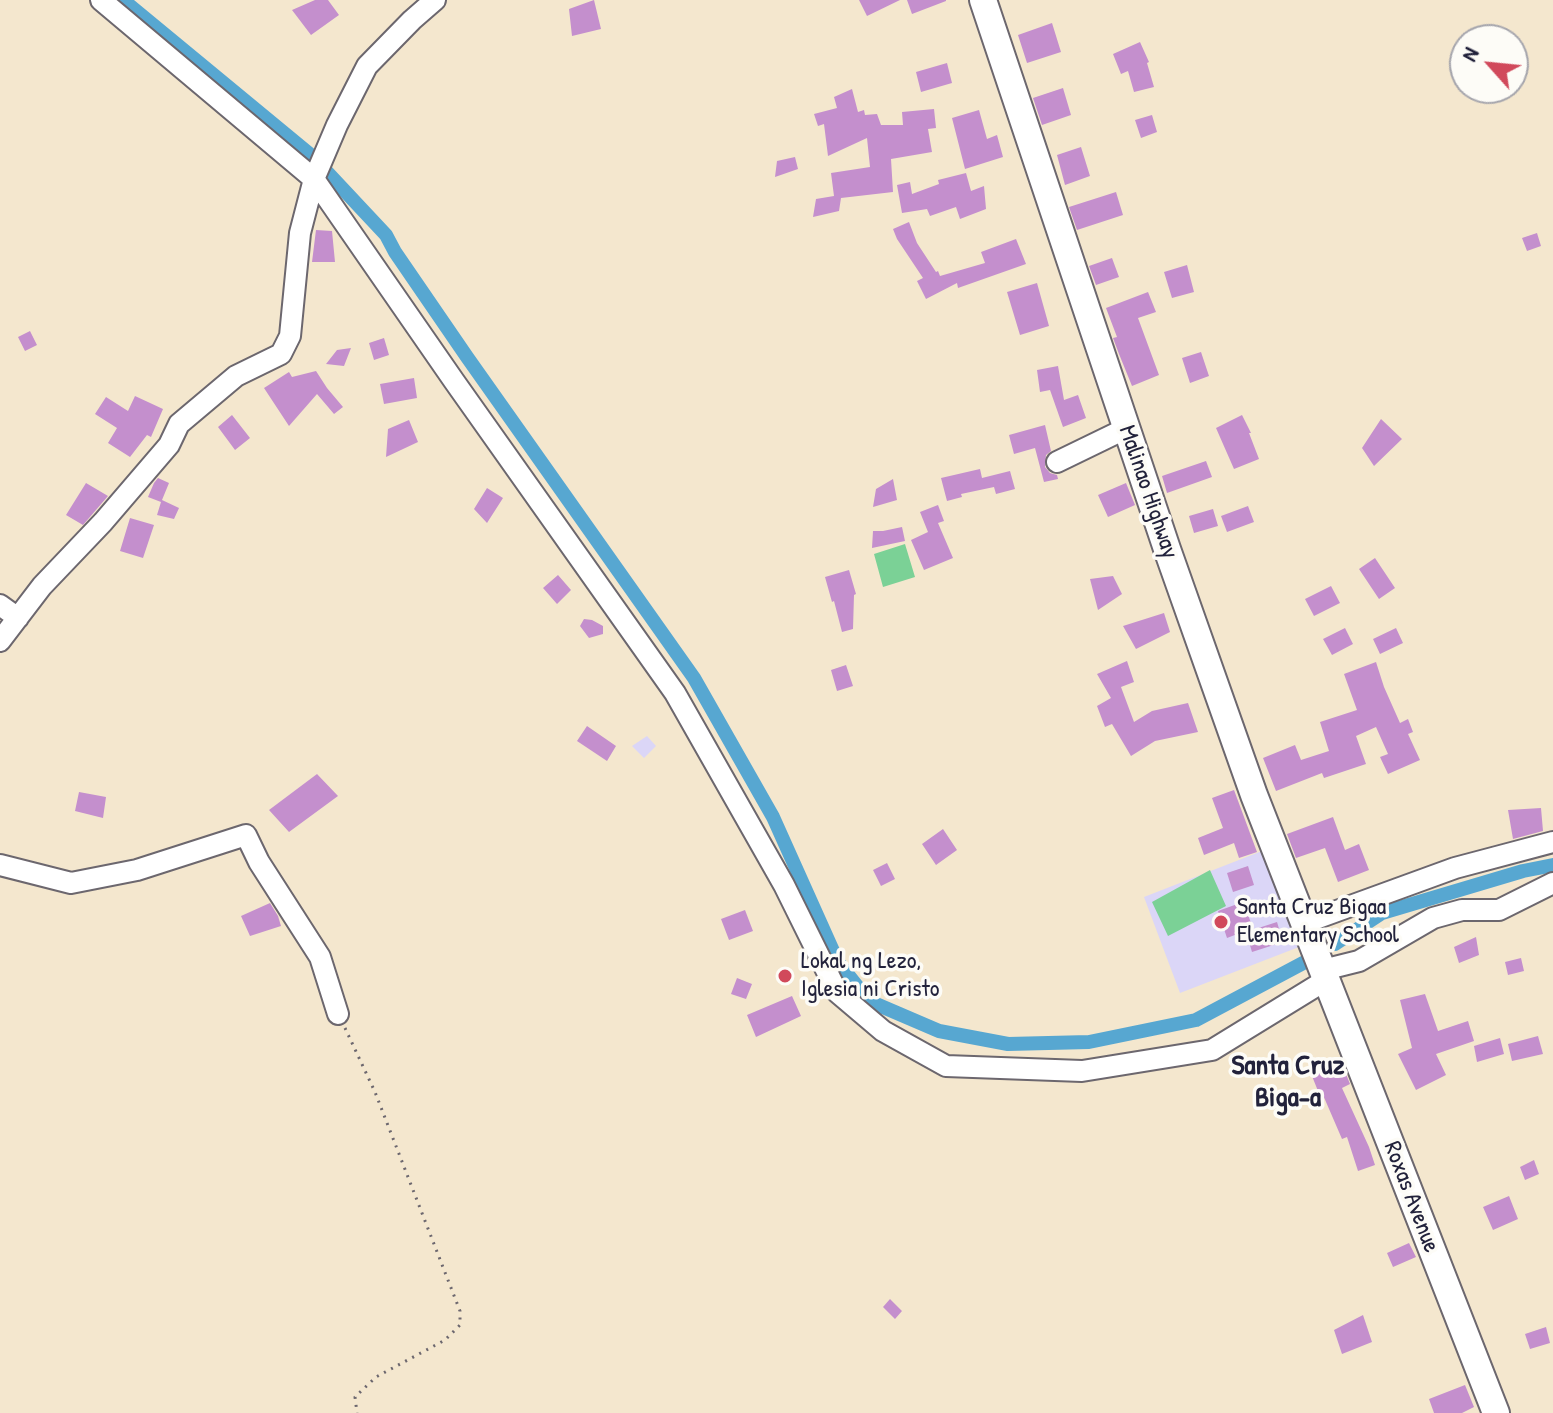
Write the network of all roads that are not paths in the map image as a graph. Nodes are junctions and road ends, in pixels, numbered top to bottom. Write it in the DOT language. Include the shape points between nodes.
graph roads {
  1 [pos="101,0"];
  2 [pos="435,0"];
  3 [pos="983,0"];
  4 [pos="314,179"];
  5 [pos="1127,428"];
  6 [pos="1057,462"];
  7 [pos="0,605"];
  8 [pos="18,618"];
  9 [pos="0,641"];
  10 [pos="1553,842"];
  11 [pos="0,865"];
  12 [pos="1553,883"];
  13 [pos="1304,923"];
  14 [pos="1324,975"];
  15 [pos="338,1014"];
  16 [pos="1496,1413"];
  1 -- 4 [label="street"];
  2 -- 4 [label="street" via="367,66"];
  3 -- 5 [label="main road, Malinao Highway"];
  4 -- 8 [label="street" via="300,233 290,336 281,354 236,376 179,424 169,445"];
  4 -- 14 [label="street" via="675,693 784,885 837,992 883,1031 946,1066 1082,1071 1212,1050"];
  5 -- 6 [label="street"];
  5 -- 13 [label="main road, Malinao Highway"];
  7 -- 8 [label="street"];
  8 -- 9 [label="street"];
  10 -- 13 [label="street" via="1455,868"];
  11 -- 15 [label="street" via="71,883 137,870 246,835 320,957"];
  12 -- 14 [label="street" via="1499,910 1462,910 1433,918"];
  13 -- 14 [label="main road, Malinao Highway"];
  14 -- 16 [label="main road, Roxas Avenue"];
}
